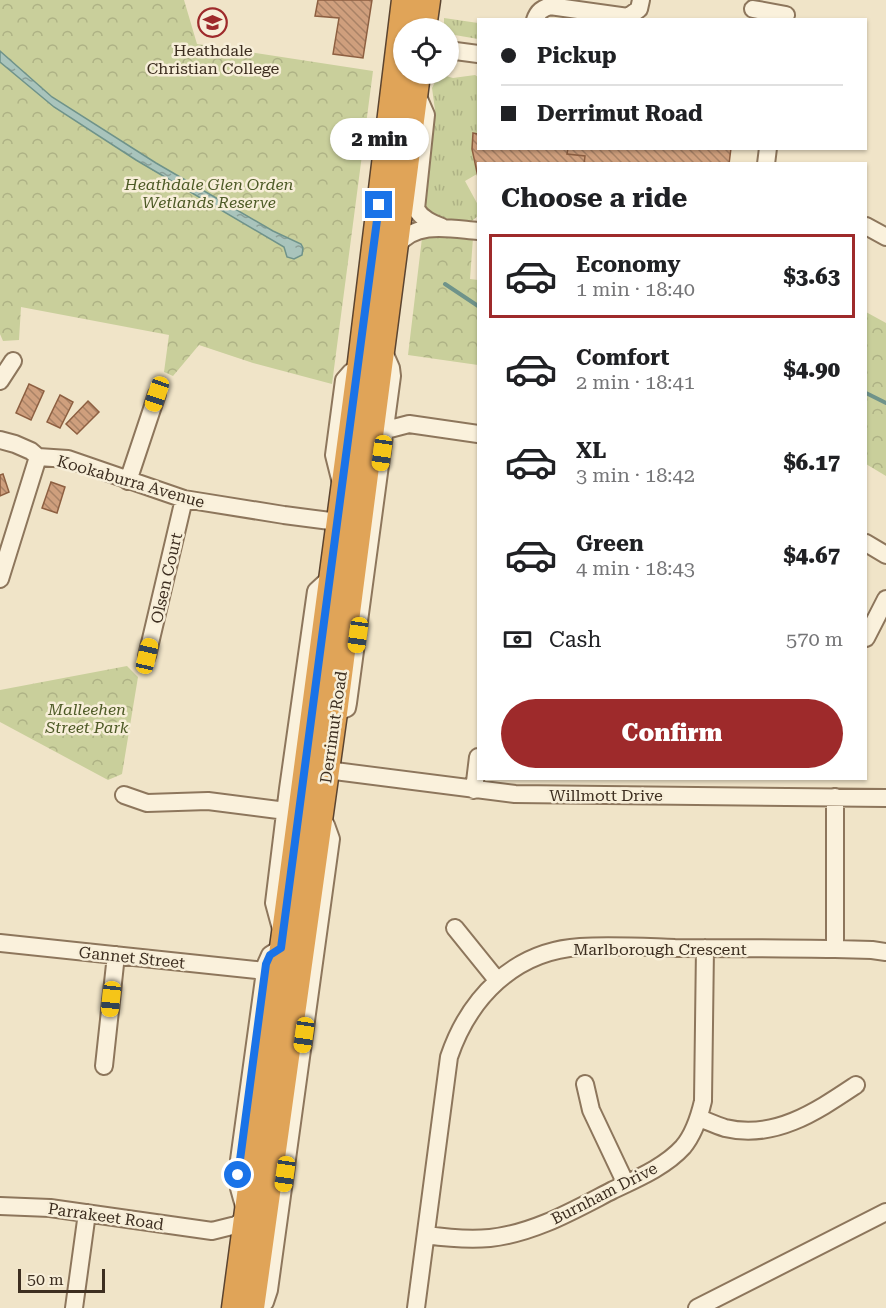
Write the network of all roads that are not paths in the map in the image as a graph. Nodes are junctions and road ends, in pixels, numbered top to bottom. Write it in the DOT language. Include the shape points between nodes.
graph roads {
  1 [pos="404,0"];
  2 [pos="428,0"];
  3 [pos="641,0"];
  4 [pos="753,9"];
  5 [pos="577,11"];
  6 [pos="786,11"];
  7 [pos="403,18"];
  8 [pos="425,18"];
  9 [pos="536,18"];
  10 [pos="550,18"];
  11 [pos="459,51"];
  12 [pos="477,54"];
  13 [pos="396,84"];
  14 [pos="417,84"];
  15 [pos="418,84"];
  16 [pos="867,227"];
  17 [pos="442,228"];
  18 [pos="477,231"];
  19 [pos="886,237"];
  20 [pos="397,246"];
  21 [pos="382,348"];
  22 [pos="13,361"];
  23 [pos="0,381"];
  24 [pos="157,394"];
  25 [pos="386,430"];
  26 [pos="477,435"];
  27 [pos="0,440"];
  28 [pos="38,457"];
  29 [pos="128,481"];
  30 [pos="184,499"];
  31 [pos="349,523"];
  32 [pos="867,544"];
  33 [pos="886,555"];
  34 [pos="330,578"];
  35 [pos="0,579"];
  36 [pos="886,599"];
  37 [pos="867,636"];
  38 [pos="147,656"];
  39 [pos="335,713"];
  40 [pos="477,765"];
  41 [pos="316,769"];
  42 [pos="715,787"];
  43 [pos="474,790"];
  44 [pos="124,795"];
  45 [pos="835,798"];
  46 [pos="886,798"];
  47 [pos="286,811"];
  48 [pos="320,821"];
  49 [pos="296,836"];
  50 [pos="455,928"];
  51 [pos="0,943"];
  52 [pos="288,948"];
  53 [pos="705,948"];
  54 [pos="835,949"];
  55 [pos="886,952"];
  56 [pos="116,955"];
  57 [pos="271,974"];
  58 [pos="497,980"];
  59 [pos="105,1066"];
  60 [pos="585,1084"];
  61 [pos="856,1085"];
  62 [pos="699,1118"];
  63 [pos="626,1184"];
  64 [pos="0,1206"];
  65 [pos="886,1212"];
  66 [pos="87,1213"];
  67 [pos="247,1217"];
  68 [pos="212,1231"];
  69 [pos="426,1235"];
  70 [pos="240,1272"];
  71 [pos="74,1308"];
  72 [pos="234,1308"];
  73 [pos="253,1308"];
  74 [pos="416,1308"];
  75 [pos="697,1308"];
  1 -- 7 [label="highway, Derrimut Road"];
  2 -- 8 [label="highway"];
  3 -- 5 [label="street" via="639,9 628,17"];
  4 -- 6 [label="street"];
  5 -- 9 [label="street" via="550,6 538,12"];
  5 -- 10 [label="street"];
  11 -- 12 [label="street"];
  13 -- 31 [label="highway, Derrimut Road" via="342,489"];
  14 -- 20 [label="highway, Derrimut Road"];
  15 -- 17 [label="street" via="426,115 416,209"];
  16 -- 19 [label="street"];
  17 -- 18 [label="street"];
  17 -- 20 [label="street" via="410,233"];
  20 -- 21 [label="highway, Derrimut Road"];
  21 -- 25 [label="street" via="392,376"];
  21 -- 31 [label="highway, Derrimut Road"];
  22 -- 23 [label="street"];
  24 -- 29 [label="street"];
  25 -- 26 [label="street" via="409,424"];
  25 -- 39 [label="street" via="348,703"];
  27 -- 28 [label="street, Kookaburra Avenue"];
  28 -- 29 [label="street, Kookaburra Avenue" via="68,459"];
  28 -- 35 [label="street"];
  29 -- 30 [label="street, Kookaburra Avenue"];
  30 -- 31 [label="street, Kookaburra Avenue"];
  30 -- 38 [label="street, Olsen Court"];
  31 -- 34 [label="highway, Derrimut Road"];
  31 -- 39 [label="highway, Derrimut Road"];
  32 -- 33 [label="street"];
  34 -- 41 [label="highway, Derrimut Road"];
  34 -- 47 [label="street" via="316,591"];
  36 -- 37 [label="street"];
  39 -- 41 [label="highway, Derrimut Road"];
  40 -- 43 [label="street"];
  41 -- 43 [label="street, Willmott Drive"];
  41 -- 48 [label="highway, Derrimut Road"];
  41 -- 49 [label="highway, Derrimut Road"];
  42 -- 43 [label="street, Willmott Drive" via="515,794"];
  42 -- 45 [label="street, Willmott Drive"];
  44 -- 47 [label="street" via="147,803 208,801"];
  45 -- 46 [label="street, Willmott Drive"];
  45 -- 54 [label="street"];
  47 -- 52 [label="street" via="274,903"];
  48 -- 49 [label="highway" via="308,823"];
  48 -- 52 [label="highway, Derrimut Road"];
  48 -- 73 [label="street" via="326,825 330,839 269,1290 265,1302"];
  49 -- 52 [label="highway, Derrimut Road"];
  50 -- 58 [label="street"];
  51 -- 56 [label="street, Gannet Street"];
  52 -- 57 [label="highway" via="293,980 284,983"];
  52 -- 73 [label="highway, Derrimut Road"];
  53 -- 54 [label="street, Marlborough Crescent"];
  53 -- 58 [label="street, Marlborough Crescent" via="578,947 535,958"];
  53 -- 62 [label="street, Burnham Drive" via="704,1085"];
  54 -- 55 [label="street, Marlborough Crescent"];
  56 -- 57 [label="street, Gannet Street"];
  56 -- 59 [label="street"];
  57 -- 67 [label="highway"];
  58 -- 69 [label="street, Marlborough Crescent" via="466,1017 449,1057"];
  60 -- 63 [label="street" via="591,1110"];
  61 -- 62 [label="street" via="819,1110 767,1130 726,1128"];
  62 -- 63 [label="street, Burnham Drive" via="682,1148 660,1166"];
  63 -- 69 [label="street, Burnham Drive" via="557,1219 513,1234 456,1239"];
  64 -- 66 [label="street, Parrakeet Road"];
  65 -- 75 [label="street"];
  66 -- 68 [label="street, Parrakeet Road"];
  66 -- 71 [label="street"];
  67 -- 68 [label="street, Parrakeet Road" via="236,1225"];
  67 -- 70 [label="highway"];
  68 -- 70 [label="street" via="229,1241"];
  69 -- 74 [label="street, Marlborough Crescent"];
  70 -- 72 [label="highway"];
}
